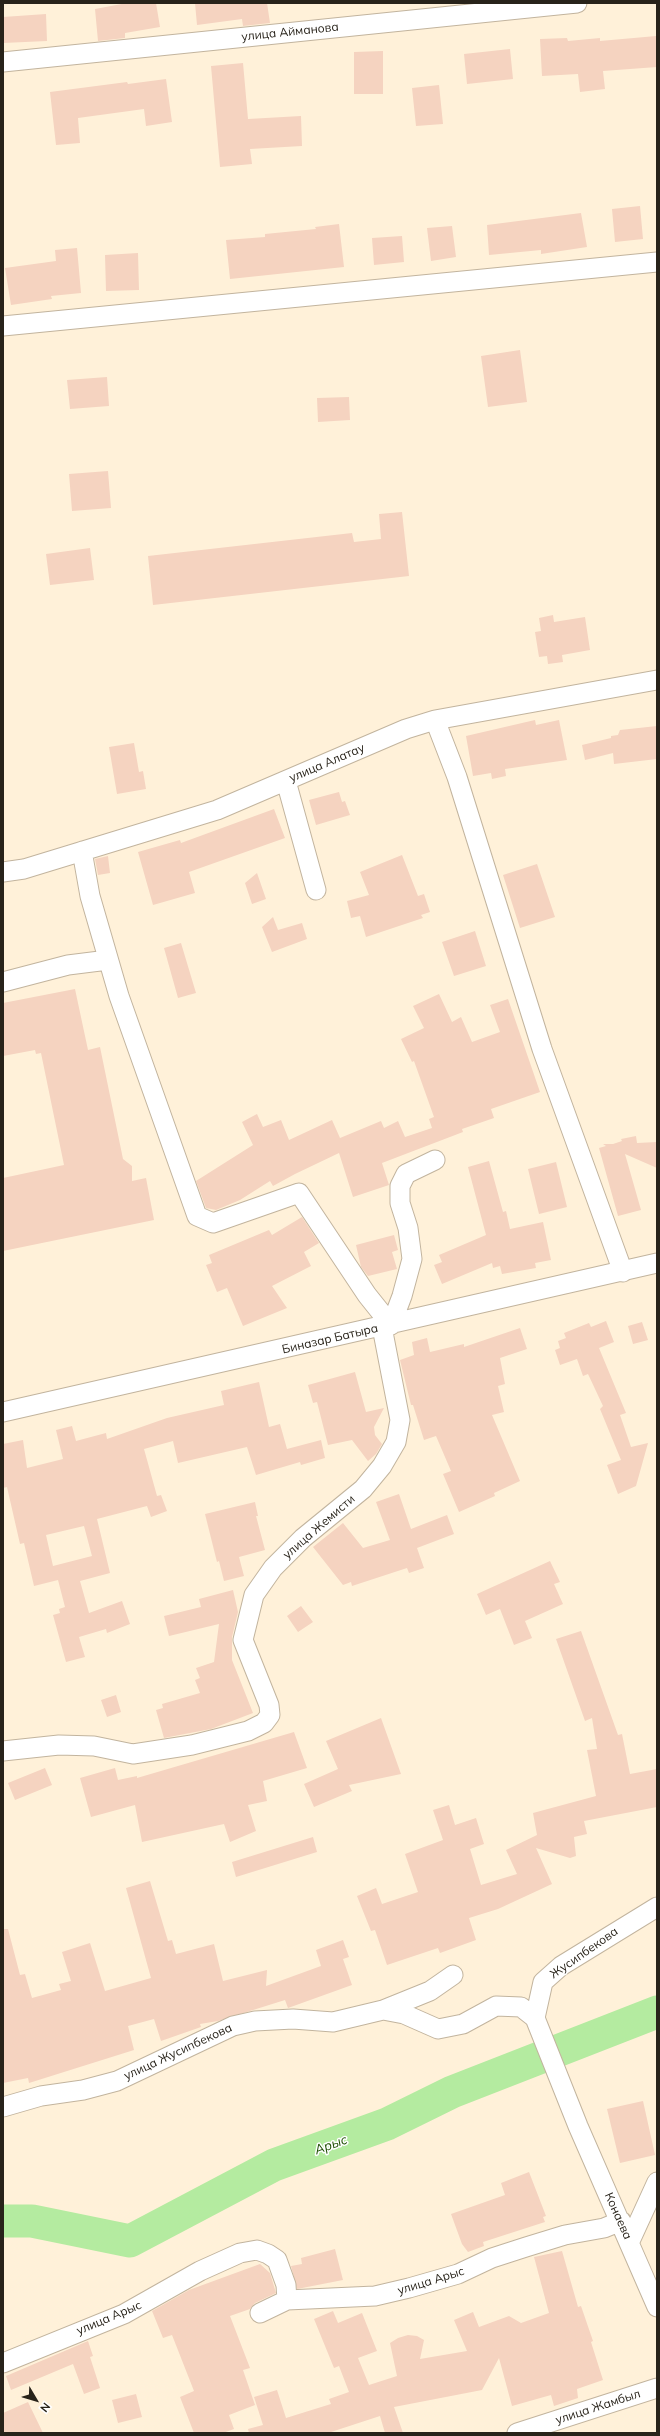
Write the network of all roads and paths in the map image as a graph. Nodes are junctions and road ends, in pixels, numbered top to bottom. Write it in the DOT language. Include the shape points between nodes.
graph roads {
  1 [pos="577,3"];
  2 [pos="3,62"];
  3 [pos="657,262"];
  4 [pos="3,326"];
  5 [pos="657,680"];
  6 [pos="435,720"];
  7 [pos="286,781"];
  8 [pos="82,851"];
  9 [pos="3,872"];
  10 [pos="316,890"];
  11 [pos="108,960"];
  12 [pos="3,982"];
  13 [pos="435,1160"];
  14 [pos="657,1263"];
  15 [pos="623,1272"];
  16 [pos="386,1326"];
  17 [pos="3,1412"];
  18 [pos="3,1751"];
  19 [pos="657,1907"];
  20 [pos="453,1975"];
  21 [pos="383,2010"];
  22 [pos="535,2018"];
  23 [pos="3,2107"];
  24 [pos="657,2182"];
  25 [pos="621,2222"];
  26 [pos="630,2241"];
  27 [pos="287,2300"];
  28 [pos="657,2307"];
  29 [pos="260,2313"];
  30 [pos="3,2363"];
  31 [pos="657,2388"];
  32 [pos="517,2433"];
  1 -- 2 [label="street, улица Айманова"];
  3 -- 4 [label="street"];
  5 -- 6 [label="street, улица Алатау"];
  6 -- 7 [label="street, улица Алатау" via="406,729"];
  6 -- 15 [label="street" via="457,777 542,1049"];
  7 -- 8 [label="street, улица Алатау" via="217,810"];
  7 -- 10 [label="street"];
  8 -- 9 [label="street, улица Алатау" via="24,869"];
  8 -- 11 [label="street" via="90,896"];
  11 -- 12 [label="street" via="68,964"];
  11 -- 16 [label="street" via="197,1216 213,1223 299,1193"];
  13 -- 16 [label="street" via="406,1174 400,1186 400,1203 408,1228 412,1259 402,1296"];
  14 -- 15 [label="street, Биназар Батыра"];
  15 -- 16 [label="street, Биназар Батыра"];
  16 -- 17 [label="street, Биназар Батыра"];
  16 -- 18 [label="street, улица Жемисти" via="400,1420 396,1442 382,1466 363,1489 302,1538 273,1568 254,1596 243,1640 269,1705 270,1715 264,1723 248,1731 192,1745 133,1754 94,1746 59,1745"];
  19 -- 22 [label="street, Жусипбекова" via="561,1966 543,1982"];
  20 -- 21 [label="street" via="430,1991"];
  21 -- 22 [label="street, улица Жусипбекова" via="404,2014 438,2029 463,2024 496,2006 521,2007"];
  21 -- 23 [label="street, улица Жусипбекова" via="333,2022 292,2019 255,2021 233,2026 117,2081 83,2090 41,2096"];
  22 -- 25 [label="street, Конаева" via="578,2126"];
  24 -- 26 [label="street"];
  25 -- 26 [label="street, Конаева"];
  25 -- 27 [label="street, улица Арыс" via="526,2246 458,2274 375,2296"];
  26 -- 28 [label="street, Конаева"];
  27 -- 29 [label="street, улица Арыс"];
  27 -- 30 [label="street, улица Арыс" via="286,2285 277,2260 257,2250 240,2253 200,2271 124,2314"];
  31 -- 32 [label="street, улица Жамбыл"];
}
